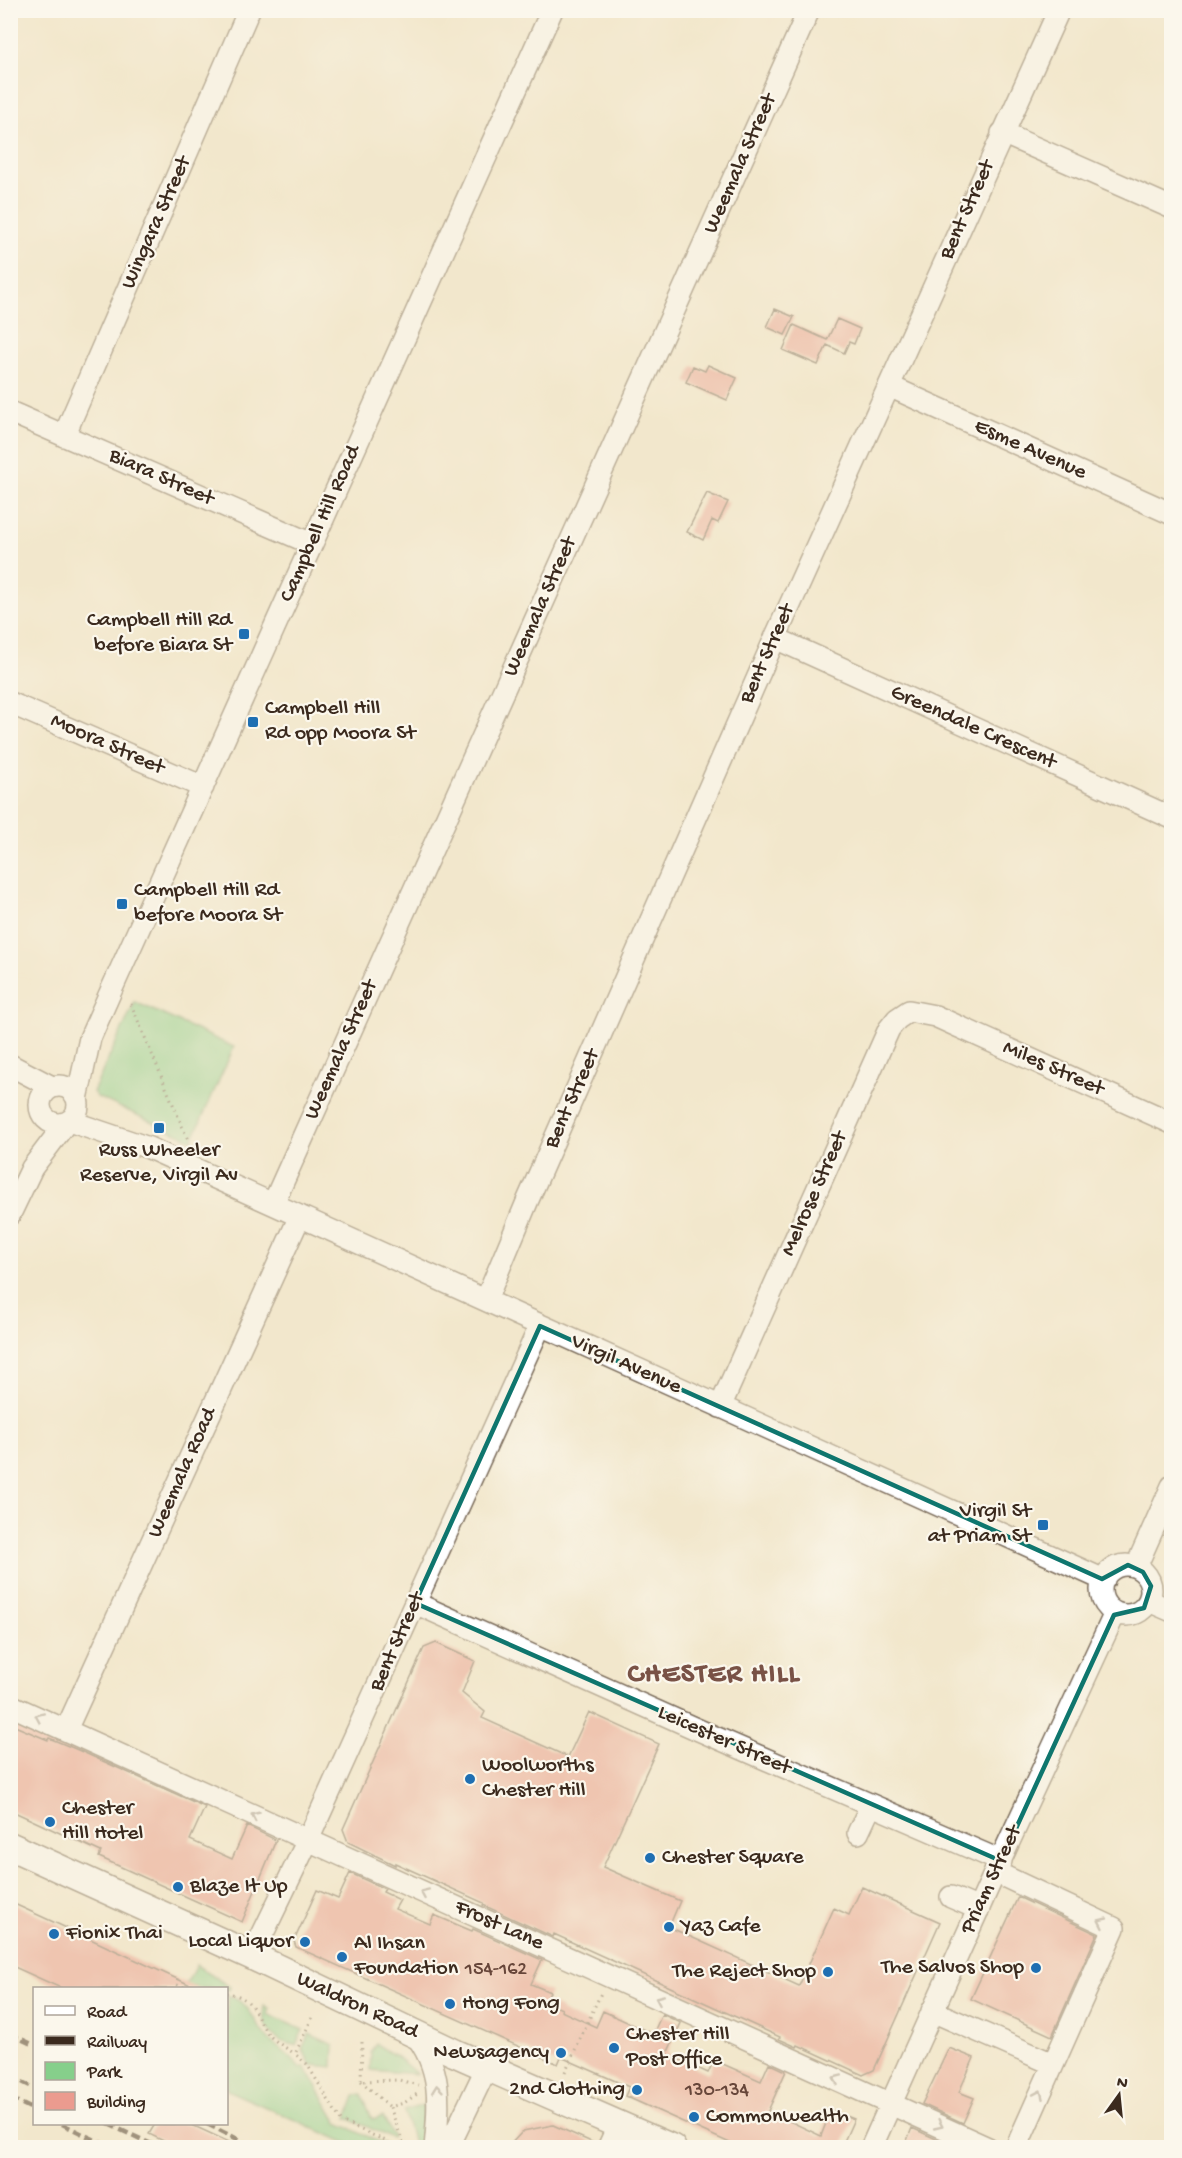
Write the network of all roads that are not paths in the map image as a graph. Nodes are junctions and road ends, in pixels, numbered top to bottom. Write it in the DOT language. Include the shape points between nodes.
graph roads {
  1 [pos="249,10"];
  2 [pos="552,10"];
  3 [pos="809,10"];
  4 [pos="1059,10"];
  5 [pos="1002,133"];
  6 [pos="1172,208"];
  7 [pos="889,387"];
  8 [pos="10,412"];
  9 [pos="64,436"];
  10 [pos="1172,514"];
  11 [pos="312,544"];
  12 [pos="775,638"];
  13 [pos="10,703"];
  14 [pos="203,787"];
  15 [pos="1172,818"];
  16 [pos="935,1016"];
  17 [pos="90,1038"];
  18 [pos="10,1065"];
  19 [pos="10,1072"];
  20 [pos="54,1087"];
  21 [pos="40,1110"];
  22 [pos="72,1112"];
  23 [pos="1172,1123"];
  24 [pos="32,1168"];
  25 [pos="273,1204"];
  26 [pos="10,1214"];
  27 [pos="300,1216"];
  28 [pos="486,1300"];
  29 [pos="540,1326"];
  30 [pos="720,1407"];
  31 [pos="1172,1486"];
  32 [pos="1136,1567"];
  33 [pos="1104,1580"];
  34 [pos="1149,1601"];
  35 [pos="415,1603"];
  36 [pos="1172,1611"];
  37 [pos="1115,1613"];
  38 [pos="10,1705"];
  39 [pos="66,1730"];
  40 [pos="872,1805"];
  41 [pos="858,1833"];
  42 [pos="308,1840"];
  43 [pos="10,1846"];
  44 [pos="998,1867"];
  45 [pos="951,1897"];
  46 [pos="978,1909"];
  47 [pos="252,1956"];
  48 [pos="932,2011"];
  49 [pos="414,2033"];
  50 [pos="1053,2064"];
  51 [pos="487,2067"];
  52 [pos="891,2103"];
  53 [pos="614,2136"];
  54 [pos="435,2148"];
  55 [pos="448,2148"];
  56 [pos="672,2148"];
  57 [pos="871,2148"];
  58 [pos="988,2148"];
  59 [pos="1016,2148"];
  1 -- 9 [label="street, Wingara Street"];
  2 -- 11 [label="street, Campbell Hill Road"];
  3 -- 25 [label="street, Weemala Street"];
  4 -- 5 [label="street, Bent Street"];
  5 -- 6 [label="street"];
  5 -- 7 [label="street, Bent Street"];
  7 -- 10 [label="street, Esme Avenue"];
  7 -- 12 [label="street, Bent Street"];
  8 -- 9 [label="street, Biara Street"];
  9 -- 11 [label="street, Biara Street"];
  11 -- 14 [label="street, Campbell Hill Road"];
  12 -- 15 [label="street, Greendale Crescent"];
  12 -- 28 [label="street, Bent Street"];
  13 -- 14 [label="street, Moora Street"];
  14 -- 17 [label="street, Campbell Hill Road"];
  16 -- 23 [label="street, Miles Street"];
  16 -- 30 [label="street, Melrose Street" via="909,1011 889,1029"];
  17 -- 20 [label="street, Campbell Hill Road"];
  17 -- 22 [label="street, Campbell Hill Road"];
  18 -- 20 [label="street"];
  19 -- 21 [label="street"];
  20 -- 21 [label="street" via="43,1096"];
  20 -- 22 [label="street" via="69,1089"];
  21 -- 22 [label="street" via="53,1124"];
  21 -- 24 [label="street, Campbell Hill Road"];
  22 -- 24 [label="street, Campbell Hill Road"];
  22 -- 25 [label="street, Virgil Avenue"];
  24 -- 26 [label="street, Campbell Hill Road"];
  25 -- 27 [label="street, Virgil Avenue"];
  27 -- 28 [label="street, Virgil Avenue"];
  27 -- 39 [label="street, Weemala Road"];
  28 -- 29 [label="street, Virgil Avenue"];
  29 -- 30 [label="street, Virgil Avenue"];
  29 -- 35 [label="street, Bent Street"];
  30 -- 33 [label="street, Virgil Avenue"];
  31 -- 32 [label="street"];
  32 -- 33 [label="street" via="1112,1569"];
  32 -- 34 [label="street" via="1148,1578"];
  33 -- 37 [label="street" via="1102,1596"];
  34 -- 36 [label="street"];
  34 -- 37 [label="street" via="1131,1615"];
  35 -- 40 [label="street, Leicester Street"];
  35 -- 42 [label="street, Bent Street"];
  37 -- 44 [label="street, Priam Street"];
  39 -- 38 [label="street, Frost Lane, one-way"];
  42 -- 39 [label="street, Frost Lane, one-way"];
  40 -- 41 [label="street"];
  40 -- 44 [label="street, Leicester Street"];
  42 -- 47 [label="street, Bent Street"];
  52 -- 42 [label="street, Frost Lane, one-way"];
  43 -- 47 [label="main road, Waldron Road"];
  44 -- 46 [label="street, Priam Street"];
  50 -- 44 [label="street, Leicester Street, one-way" via="1114,1928"];
  45 -- 46 [label="street"];
  46 -- 48 [label="street, Priam Street"];
  47 -- 49 [label="main road, Waldron Road"];
  48 -- 50 [label="street"];
  48 -- 52 [label="street, Priam Street"];
  49 -- 51 [label="main road, Waldron Road"];
  54 -- 49 [label="street, one-way" via="438,2109 434,2065"];
  59 -- 50 [label="street, one-way"];
  51 -- 53 [label="main road, Waldron Road"];
  51 -- 55 [label="street"];
  52 -- 57 [label="street, Priam Street"];
  52 -- 58 [label="street, Frost Lane, one-way"];
  53 -- 56 [label="main road, Waldron Road"];
}
